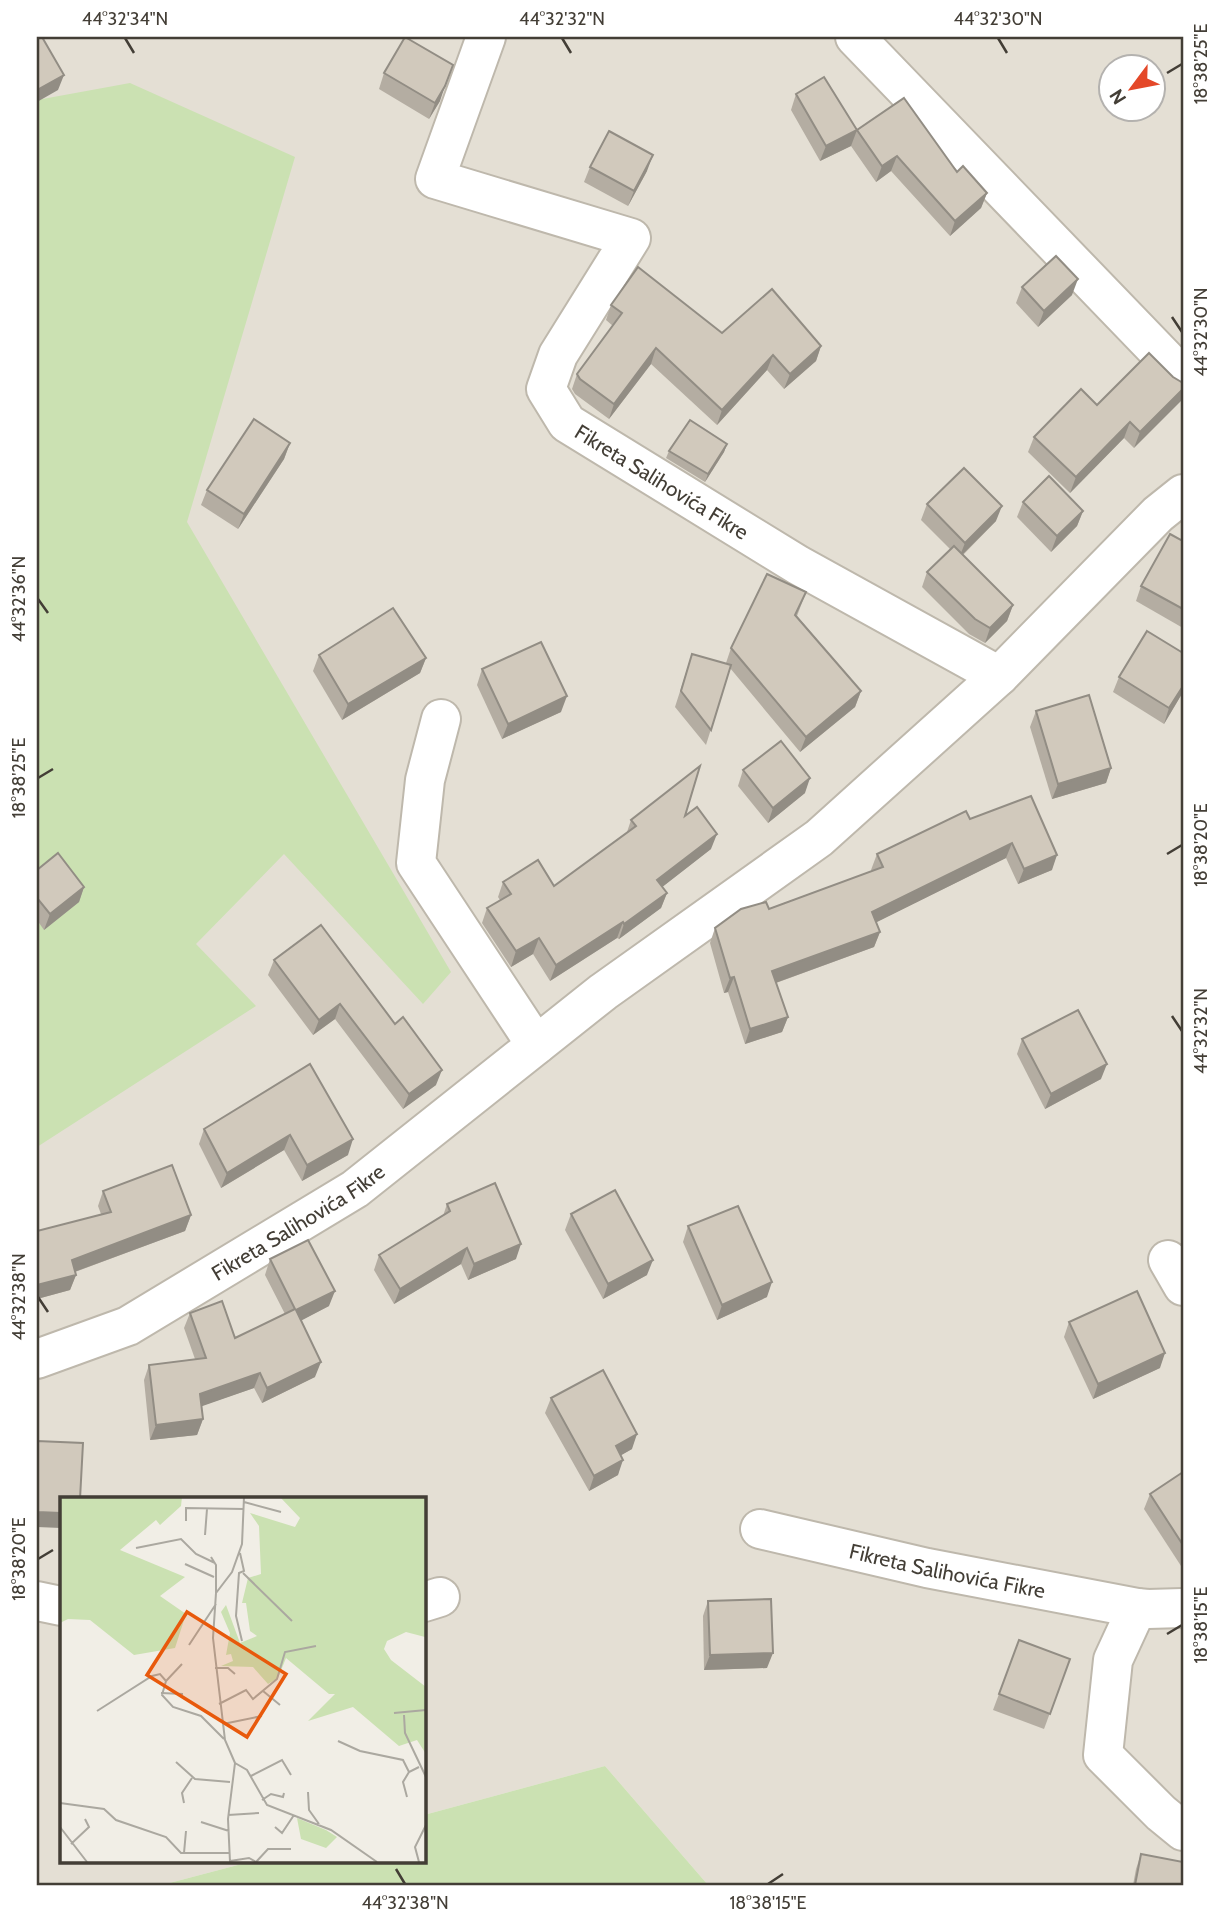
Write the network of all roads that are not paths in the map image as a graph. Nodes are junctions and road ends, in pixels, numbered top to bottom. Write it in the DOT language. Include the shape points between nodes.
graph roads {
  1 [pos="486,37"];
  2 [pos="855,37"];
  3 [pos="1183,377"];
  4 [pos="1183,494"];
  5 [pos="999,676"];
  6 [pos="441,719"];
  7 [pos="536,1045"];
  8 [pos="37,1359"];
  9 [pos="760,1529"];
  10 [pos="37,1601"];
  11 [pos="60,1606"];
  12 [pos="1137,1608"];
  13 [pos="1183,1608"];
  14 [pos="1183,1831"];
  1 -- 5 [label="street, Fikreta Salihovića Fikre" via="435,179 631,238 558,355 550,377 547,389 567,424 798,565"];
  2 -- 3 [label="street"];
  4 -- 5 [label="street, Fikreta Salihovića Fikre"];
  5 -- 7 [label="street, Fikreta Salihovića Fikre" via="819,838"];
  6 -- 7 [label="street" via="425,780 416,863"];
  7 -- 8 [label="street, Fikreta Salihovića Fikre" via="355,1189 128,1326"];
  9 -- 12 [label="street, Fikreta Salihovića Fikre" via="927,1568"];
  10 -- 11 [label="street"];
  12 -- 13 [label="street, Fikreta Salihovića Fikre"];
  12 -- 14 [label="street" via="1113,1660 1103,1755"];
}
